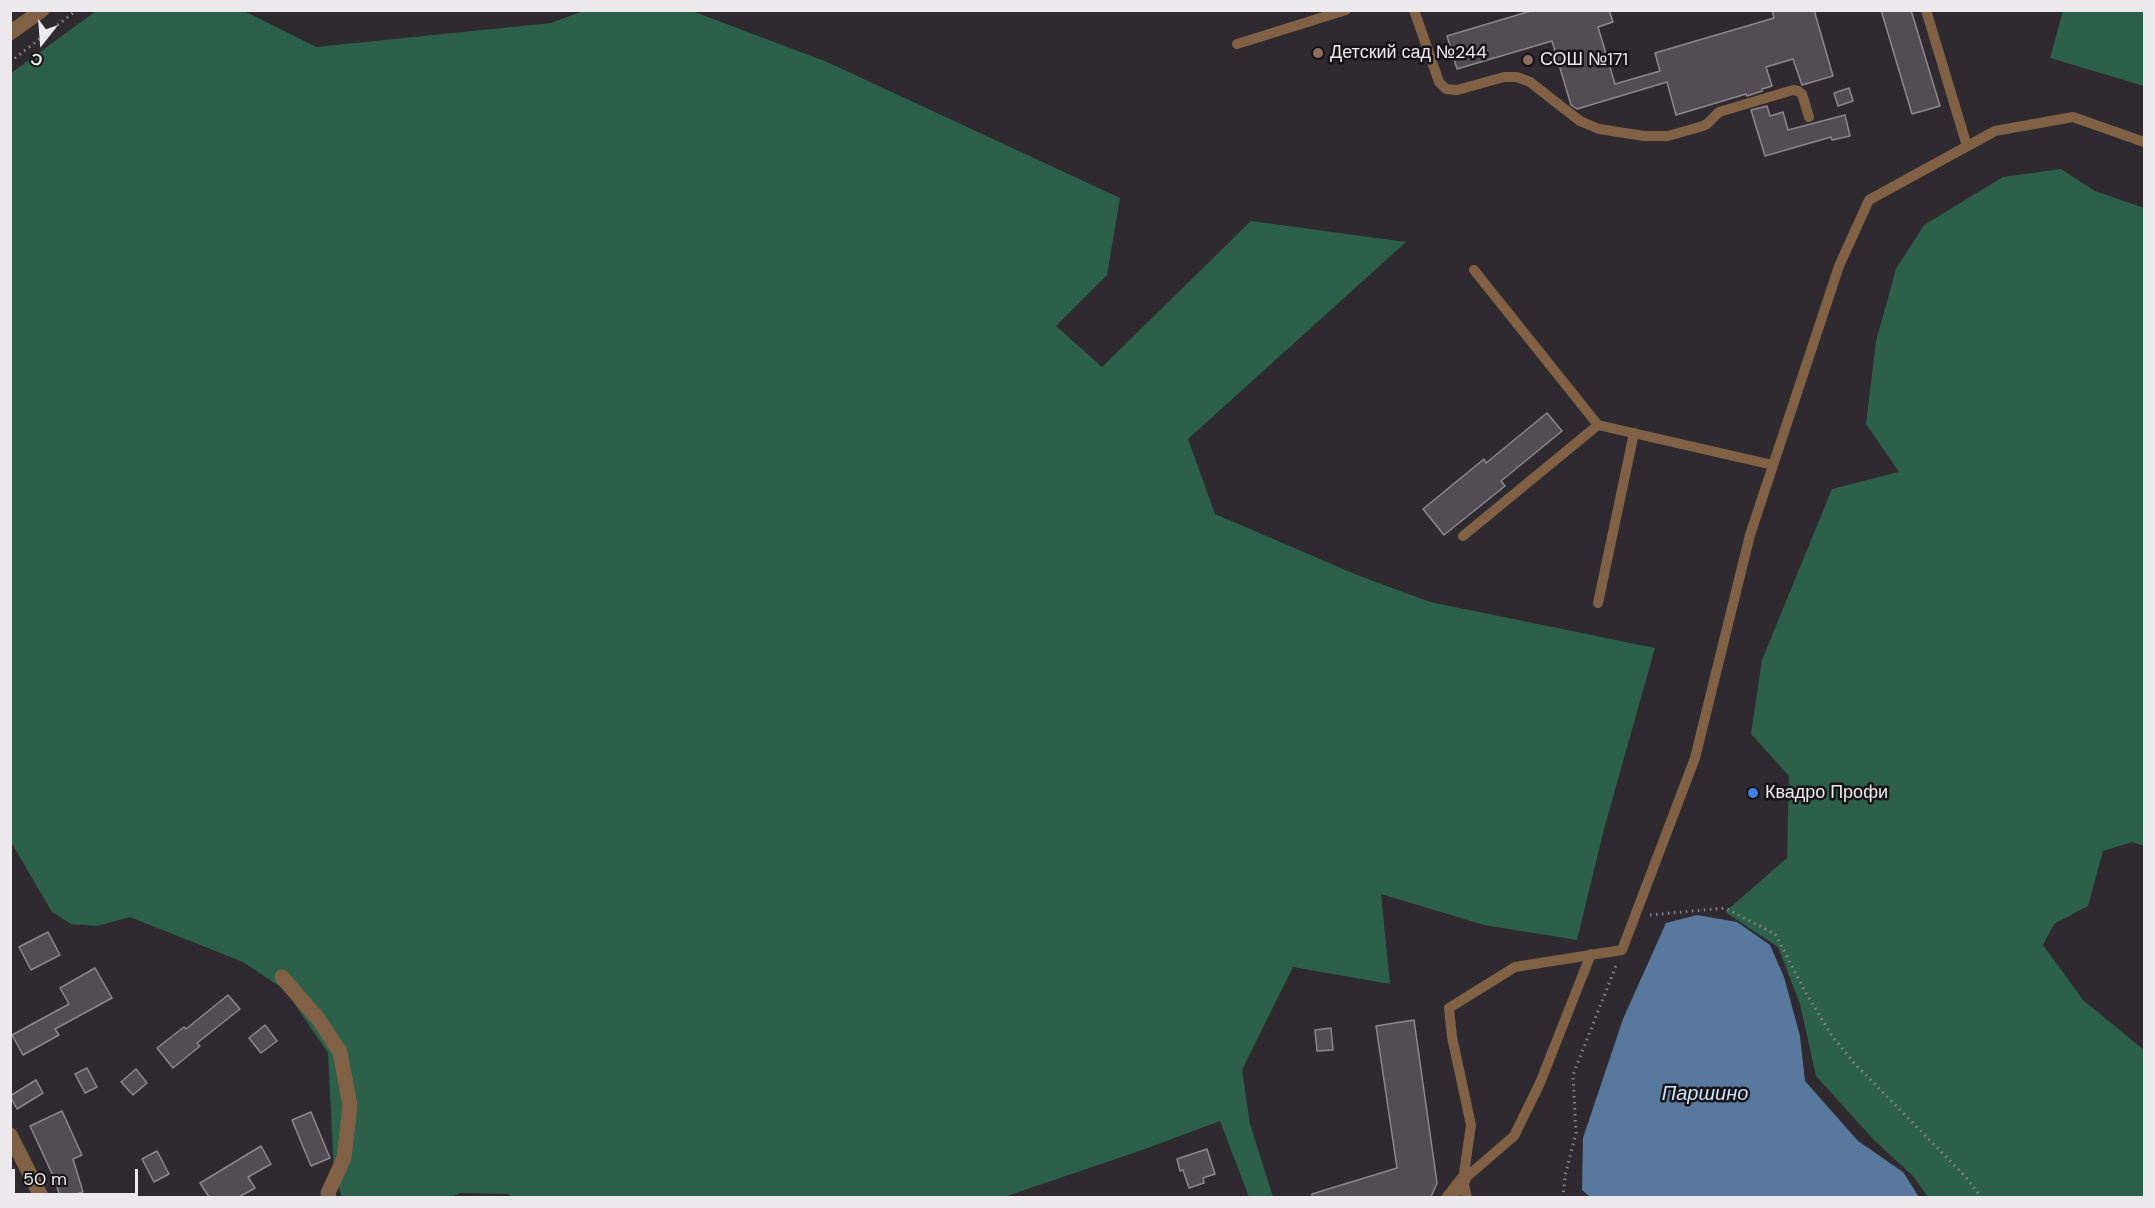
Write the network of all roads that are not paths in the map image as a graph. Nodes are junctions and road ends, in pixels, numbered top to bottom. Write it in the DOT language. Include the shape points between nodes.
graph roads {
  1 [pos="42,10"];
  2 [pos="1346,10"];
  3 [pos="1414,10"];
  4 [pos="1926,10"];
  5 [pos="10,33"];
  6 [pos="1237,44"];
  7 [pos="1809,117"];
  8 [pos="2145,142"];
  9 [pos="1967,146"];
  10 [pos="1474,270"];
  11 [pos="1598,425"];
  12 [pos="1634,433"];
  13 [pos="1773,465"];
  14 [pos="1463,536"];
  15 [pos="1598,603"];
  16 [pos="1591,954"];
  17 [pos="282,977"];
  18 [pos="10,1135"];
  19 [pos="1463,1180"];
  20 [pos="42,1197"];
  21 [pos="329,1197"];
  22 [pos="1449,1197"];
  23 [pos="1467,1197"];
  1 -- 5 [label="street"];
  2 -- 6 [label="lane"];
  3 -- 7 [label="lane" via="1439,82 1446,89 1517,77 1530,82 1580,121 1599,129 1644,136 1668,136 1703,126 1719,112 1793,90 1802,94"];
  4 -- 9 [label="lane"];
  8 -- 9 [label="lane" via="2073,117 1995,131"];
  9 -- 13 [label="lane" via="1869,200 1839,266"];
  10 -- 11 [label="lane"];
  11 -- 12 [label="lane"];
  11 -- 14 [label="lane"];
  12 -- 13 [label="lane"];
  12 -- 15 [label="lane"];
  13 -- 16 [label="lane" via="1750,535 1695,758 1622,950"];
  16 -- 19 [label="lane" via="1540,1083 1514,1136"];
  16 -- 19 [label="lane" via="1515,967 1449,1008 1471,1125"];
  17 -- 21 [label="street" via="340,1052 350,1106 344,1158"];
  18 -- 20 [label="street"];
  19 -- 22 [label="street"];
  19 -- 23 [label="lane"];
}
